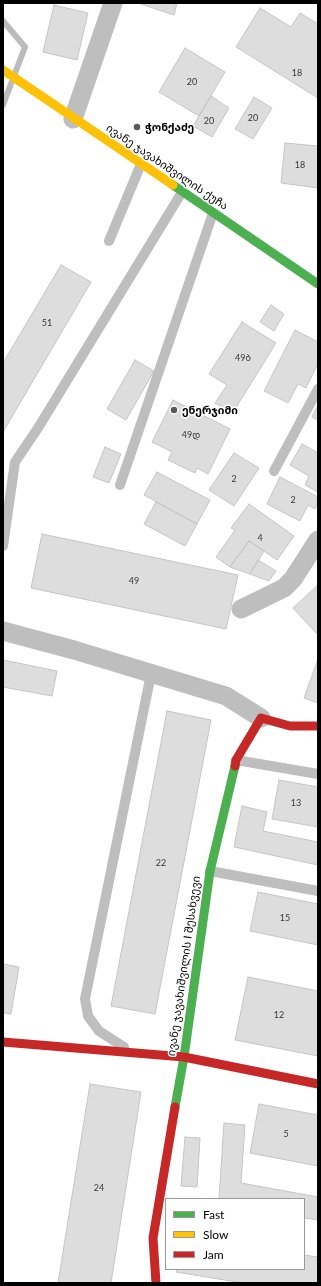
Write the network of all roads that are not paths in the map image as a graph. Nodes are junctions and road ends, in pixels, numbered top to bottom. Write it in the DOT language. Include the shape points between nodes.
graph roads {
  1 [pos="113,3"];
  2 [pos="3,70"];
  3 [pos="74,118"];
  4 [pos="141,164"];
  5 [pos="182,192"];
  6 [pos="213,213"];
  7 [pos="109,241"];
  8 [pos="318,284"];
  9 [pos="318,389"];
  10 [pos="274,471"];
  11 [pos="120,485"];
  12 [pos="318,540"];
  13 [pos="3,546"];
  14 [pos="241,609"];
  15 [pos="3,631"];
  16 [pos="151,674"];
  17 [pos="261,718"];
  18 [pos="318,726"];
  19 [pos="236,760"];
  20 [pos="318,774"];
  21 [pos="210,871"];
  22 [pos="318,891"];
  23 [pos="3,1042"];
  24 [pos="133,1053"];
  25 [pos="184,1057"];
  26 [pos="318,1084"];
  27 [pos="156,1283"];
  1 -- 3 [label="street"];
  2 -- 3 [label="street, ივანე ჯავახიშვილის ქუჩა"];
  3 -- 4 [label="street, ივანე ჯავახიშვილის ქუჩა"];
  4 -- 5 [label="street, ივანე ჯავახიშვილის ქუჩა"];
  4 -- 7 [label="lane"];
  5 -- 6 [label="street, ივანე ჯავახიშვილის ქუჩა"];
  5 -- 13 [label="lane" via="15,462"];
  6 -- 8 [label="street, ივანე ჯავახიშვილის ქუჩა"];
  6 -- 11 [label="lane"];
  9 -- 10 [label="lane"];
  12 -- 14 [label="street" via="293,579 284,588"];
  15 -- 16 [label="street"];
  16 -- 17 [label="street" via="226,696"];
  16 -- 24 [label="lane" via="85,999 88,1016 99,1031"];
  17 -- 18 [label="street" via="290,726"];
  17 -- 19 [label="street, ივანე ჯავახიშვილის I შესახვევი"];
  19 -- 20 [label="lane"];
  19 -- 21 [label="street, ივანე ჯავახიშვილის I შესახვევი"];
  21 -- 22 [label="lane"];
  21 -- 25 [label="street, ივანე ჯავახიშვილის I შესახვევი"];
  23 -- 24 [label="street"];
  24 -- 25 [label="street"];
  25 -- 26 [label="street"];
  25 -- 27 [label="street, ივანე ჯავახიშვილის I შესახვევი" via="153,1238"];
}
